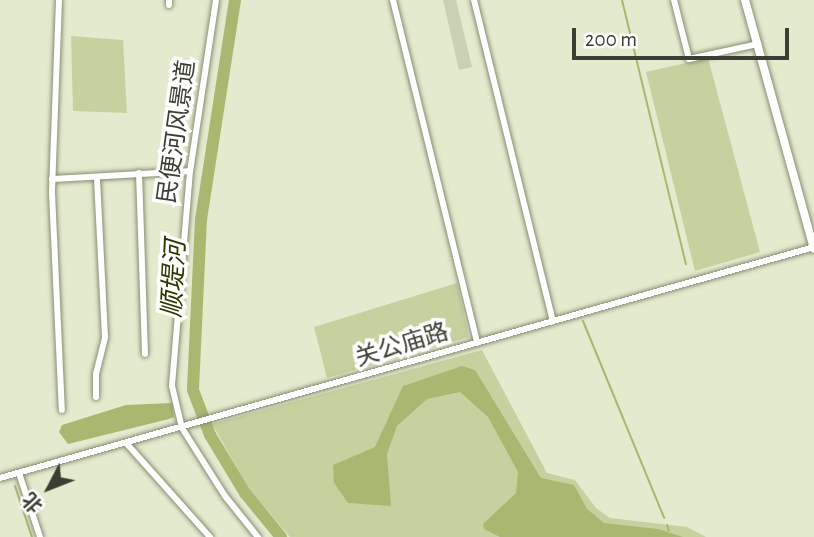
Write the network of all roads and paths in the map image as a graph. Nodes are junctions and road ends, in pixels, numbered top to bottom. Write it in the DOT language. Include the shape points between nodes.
graph roads {
  1 [pos="59,0"];
  2 [pos="216,0"];
  3 [pos="393,0"];
  4 [pos="474,0"];
  5 [pos="674,0"];
  6 [pos="745,0"];
  7 [pos="758,44"];
  8 [pos="190,171"];
  9 [pos="139,173"];
  10 [pos="52,178"];
  11 [pos="97,179"];
  12 [pos="814,248"];
  13 [pos="553,321"];
  14 [pos="477,342"];
  15 [pos="145,354"];
  16 [pos="96,397"];
  17 [pos="62,410"];
  18 [pos="185,427"];
  19 [pos="127,444"];
  20 [pos="19,472"];
  21 [pos="0,478"];
  22 [pos="40,537"];
  23 [pos="210,537"];
  24 [pos="258,537"];
  1 -- 10 [label="street"];
  2 -- 8 [label="street, 民便河风景道"];
  3 -- 14 [label="street"];
  4 -- 13 [label="street"];
  5 -- 7 [label="street" via="689,59"];
  6 -- 7 [label="street"];
  7 -- 12 [label="street"];
  8 -- 9 [label="street"];
  8 -- 18 [label="street, 民便河风景道" via="172,386"];
  9 -- 11 [label="street"];
  9 -- 15 [label="street"];
  10 -- 11 [label="street"];
  10 -- 17 [label="street"];
  11 -- 16 [label="street" via="104,337"];
  12 -- 13 [label="street, 关公庙路"];
  13 -- 14 [label="street, 关公庙路"];
  14 -- 18 [label="street, 关公庙路"];
  18 -- 19 [label="street, 关公庙路"];
  18 -- 24 [label="street, 民便河风景道"];
  19 -- 20 [label="street, 关公庙路"];
  19 -- 23 [label="street"];
  20 -- 21 [label="street, 关公庙路"];
  20 -- 22 [label="street"];
}
